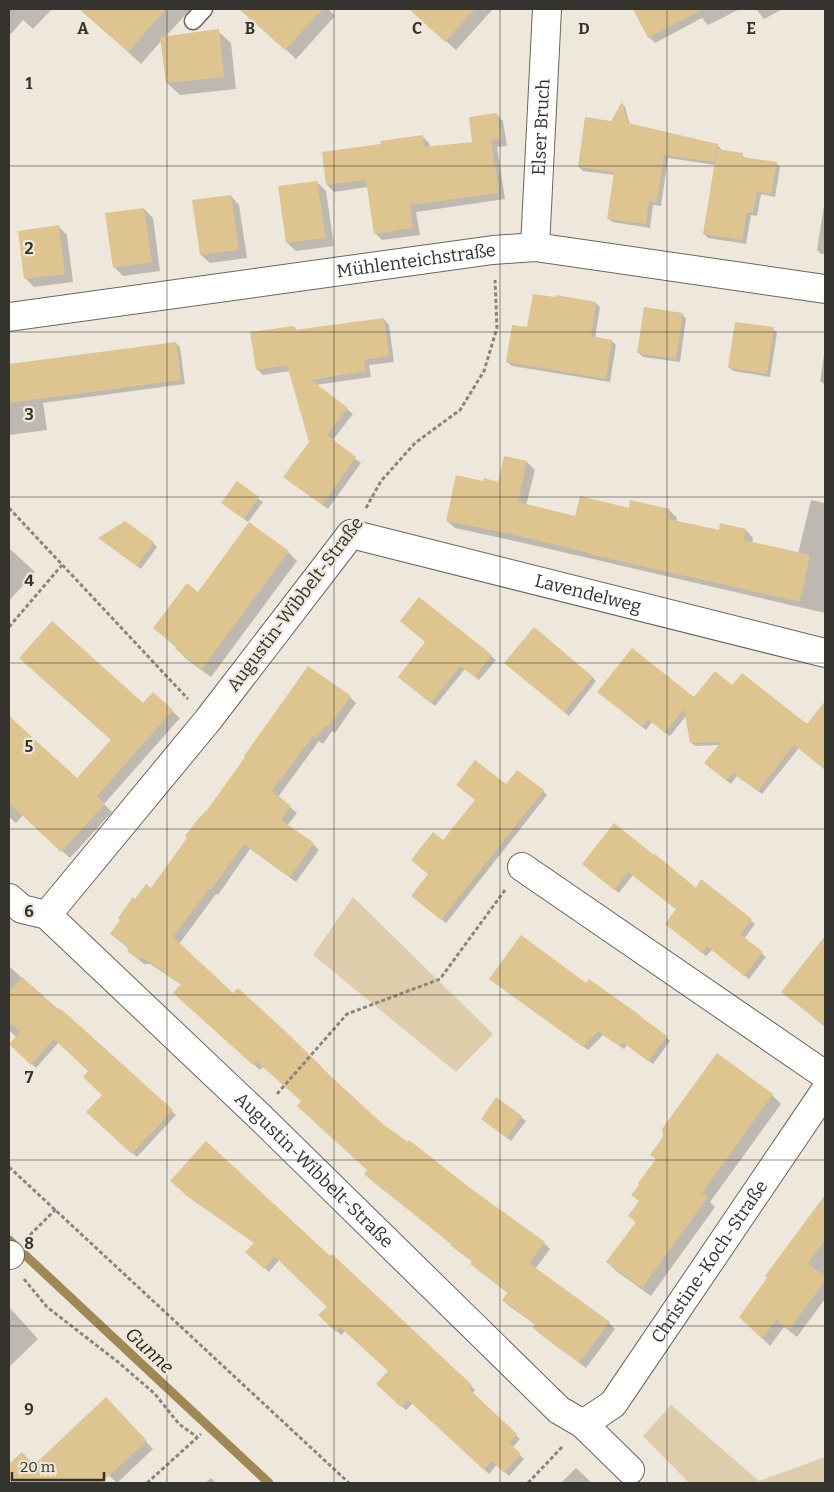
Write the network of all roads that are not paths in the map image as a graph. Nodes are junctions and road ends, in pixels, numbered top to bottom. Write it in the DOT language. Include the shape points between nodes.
graph roads {
  1 [pos="204,9"];
  2 [pos="547,9"];
  3 [pos="193,21"];
  4 [pos="535,246"];
  5 [pos="825,288"];
  6 [pos="9,318"];
  7 [pos="351,534"];
  8 [pos="825,653"];
  9 [pos="522,867"];
  10 [pos="9,898"];
  11 [pos="48,915"];
  12 [pos="825,1075"];
  13 [pos="825,1091"];
  14 [pos="583,1424"];
  15 [pos="630,1470"];
  1 -- 3 [label="lane"];
  2 -- 4 [label="street, Elser Bruch"];
  4 -- 5 [label="street, Mühlenteichstraße"];
  4 -- 6 [label="street, Mühlenteichstraße"];
  7 -- 8 [label="street, Lavendelweg"];
  7 -- 11 [label="street, Augustin-Wibbelt-Straße" via="208,720"];
  9 -- 12 [label="street"];
  10 -- 11 [label="street" via="22,909"];
  11 -- 14 [label="street, Augustin-Wibbelt-Straße" via="560,1410"];
  13 -- 14 [label="street, Christine-Koch-Straße" via="613,1404"];
  14 -- 15 [label="street, Augustin-Wibbelt-Straße"];
}
